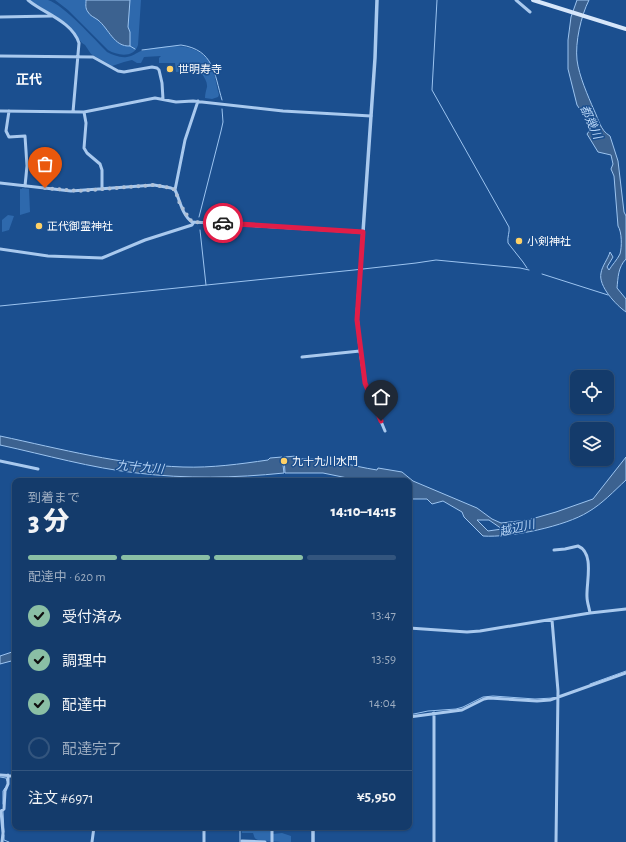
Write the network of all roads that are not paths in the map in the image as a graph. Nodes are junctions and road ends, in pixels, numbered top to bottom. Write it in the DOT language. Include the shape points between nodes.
graph roads {
  1 [pos="28,0"];
  2 [pos="377,0"];
  3 [pos="516,0"];
  4 [pos="533,0"];
  5 [pos="530,12"];
  6 [pos="54,16"];
  7 [pos="0,17"];
  8 [pos="626,29"];
  9 [pos="0,56"];
  10 [pos="78,57"];
  11 [pos="163,99"];
  12 [pos="198,101"];
  13 [pos="0,112"];
  14 [pos="9,112"];
  15 [pos="73,112"];
  16 [pos="84,112"];
  17 [pos="371,116"];
  18 [pos="0,184"];
  19 [pos="25,186"];
  20 [pos="102,189"];
  21 [pos="175,190"];
  22 [pos="194,222"];
  23 [pos="231,224"];
  24 [pos="363,232"];
  25 [pos="0,250"];
  26 [pos="360,351"];
  27 [pos="302,357"];
  28 [pos="385,431"];
  29 [pos="0,461"];
  30 [pos="38,469"];
  31 [pos="554,550"];
  32 [pos="626,609"];
  33 [pos="590,613"];
  34 [pos="552,620"];
  35 [pos="412,628"];
  36 [pos="626,673"];
  37 [pos="558,697"];
  38 [pos="434,713"];
  39 [pos="412,716"];
  40 [pos="0,775"];
  41 [pos="8,775"];
  42 [pos="12,776"];
  43 [pos="94,830"];
  44 [pos="204,830"];
  45 [pos="272,830"];
  46 [pos="313,830"];
  47 [pos="242,841"];
  48 [pos="2,842"];
  49 [pos="92,842"];
  50 [pos="204,842"];
  51 [pos="265,842"];
  52 [pos="272,842"];
  53 [pos="313,842"];
  54 [pos="434,842"];
  55 [pos="556,842"];
  1 -- 6 [label="street"];
  2 -- 17 [label="street"];
  3 -- 5 [label="street"];
  4 -- 8 [label="main road"];
  6 -- 7 [label="street"];
  6 -- 10 [label="street" via="78,39"];
  9 -- 10 [label="street"];
  10 -- 11 [label="street" via="93,57 124,72 157,68 162,83"];
  10 -- 15 [label="street"];
  11 -- 12 [label="street" via="176,102"];
  11 -- 16 [label="street" via="146,99"];
  12 -- 17 [label="street" via="283,111"];
  12 -- 21 [label="street" via="185,140"];
  13 -- 14 [label="street"];
  14 -- 15 [label="street"];
  14 -- 19 [label="street" via="6,131 9,137 25,136"];
  15 -- 16 [label="street"];
  16 -- 20 [label="street" via="84,148 100,164"];
  17 -- 24 [label="street"];
  18 -- 19 [label="street"];
  19 -- 20 [label="street" via="72,191"];
  20 -- 21 [label="street" via="154,185"];
  21 -- 22 [label="street" via="186,215"];
  22 -- 23 [label="street"];
  22 -- 25 [label="street" via="102,258 48,256"];
  23 -- 24 [label="street"];
  24 -- 26 [label="street" via="357,313"];
  26 -- 27 [label="street"];
  26 -- 28 [label="street" via="365,383"];
  29 -- 30 [label="street"];
  31 -- 33 [label="street" via="578,546 584,551 588,563 587,597"];
  32 -- 33 [label="street"];
  33 -- 34 [label="street"];
  34 -- 35 [label="street" via="467,632"];
  34 -- 37 [label="street"];
  36 -- 37 [label="street"];
  37 -- 38 [label="street" via="537,701 489,698 462,710"];
  37 -- 55 [label="street"];
  38 -- 39 [label="street"];
  38 -- 54 [label="street"];
  40 -- 41 [label="street"];
  41 -- 42 [label="street"];
  41 -- 48 [label="street" via="2,811"];
  43 -- 49 [label="street"];
  44 -- 50 [label="street"];
  45 -- 52 [label="street"];
  46 -- 53 [label="street"];
  47 -- 51 [label="street"];
}
